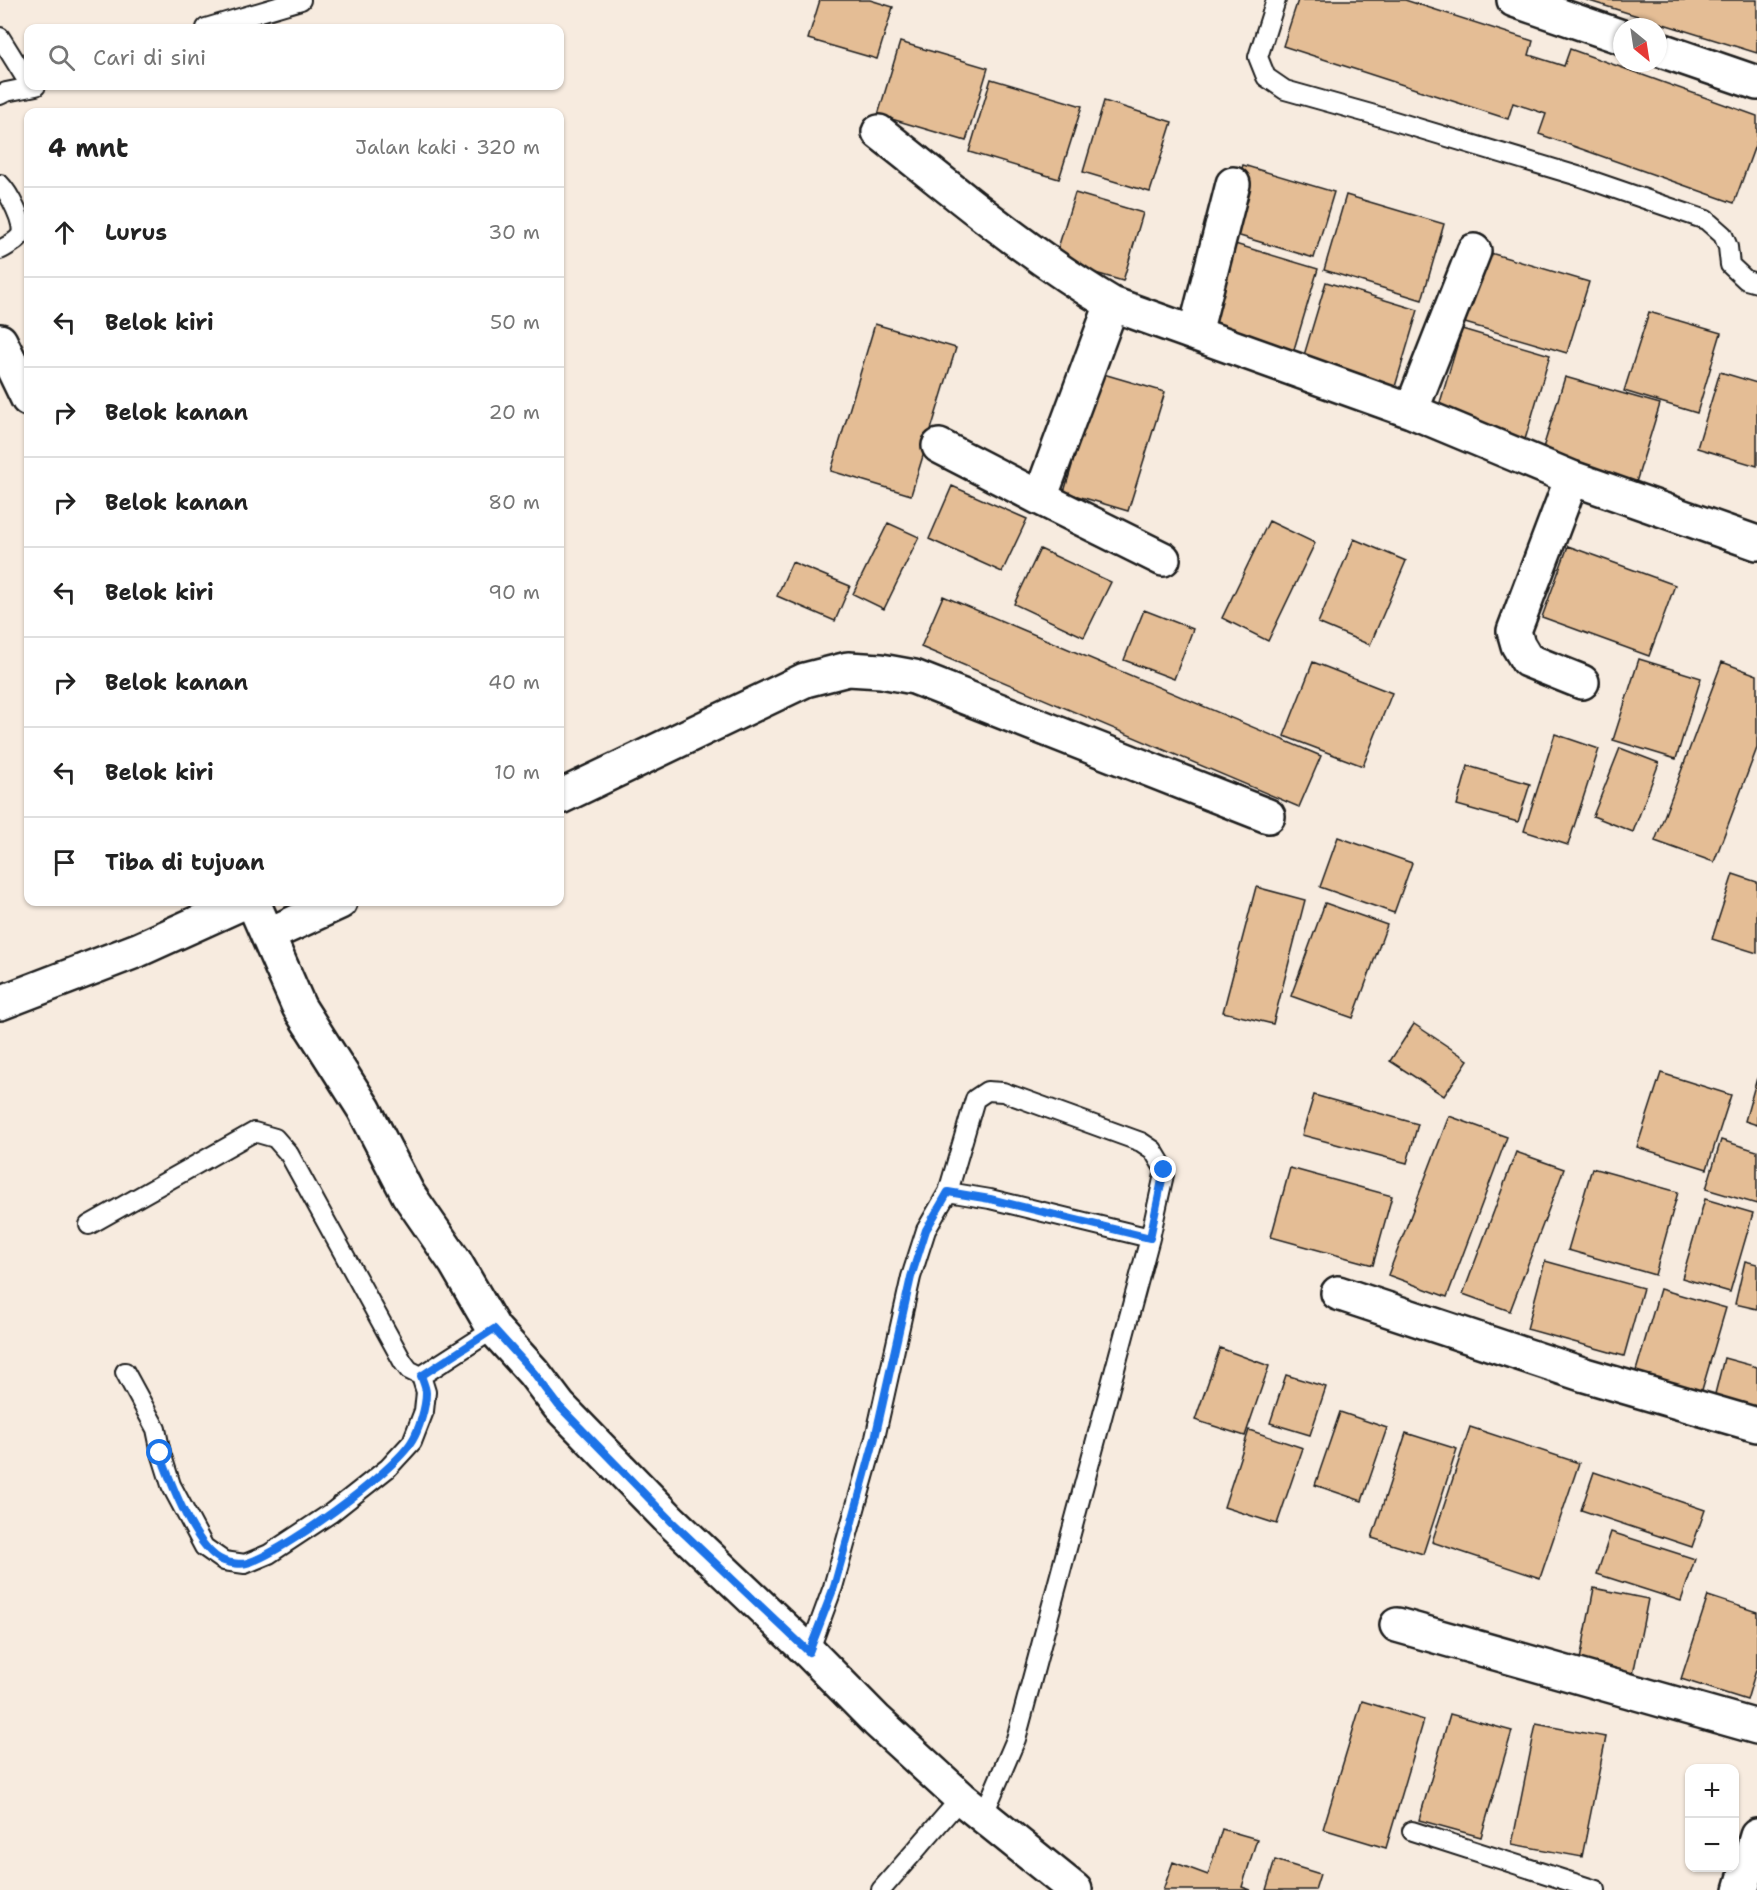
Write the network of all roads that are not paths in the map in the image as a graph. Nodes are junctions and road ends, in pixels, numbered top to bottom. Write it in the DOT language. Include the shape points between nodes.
graph roads {
  1 [pos="301,0"];
  2 [pos="1276,0"];
  3 [pos="1514,0"];
  4 [pos="220,24"];
  5 [pos="1613,34"];
  6 [pos="0,38"];
  7 [pos="1667,52"];
  8 [pos="24,73"];
  9 [pos="1757,83"];
  10 [pos="24,87"];
  11 [pos="0,95"];
  12 [pos="879,132"];
  13 [pos="0,184"];
  14 [pos="1233,184"];
  15 [pos="0,250"];
  16 [pos="1474,251"];
  17 [pos="1757,283"];
  18 [pos="1112,304"];
  19 [pos="1195,333"];
  20 [pos="0,341"];
  21 [pos="24,391"];
  22 [pos="1411,411"];
  23 [pos="939,446"];
  24 [pos="1572,478"];
  25 [pos="1040,498"];
  26 [pos="1757,543"];
  27 [pos="1163,559"];
  28 [pos="1582,682"];
  29 [pos="564,795"];
  30 [pos="1268,816"];
  31 [pos="235,906"];
  32 [pos="256,906"];
  33 [pos="329,907"];
  34 [pos="278,931"];
  35 [pos="0,1003"];
  36 [pos="948,1192"];
  37 [pos="89,1225"];
  38 [pos="1150,1238"];
  39 [pos="1338,1293"];
  40 [pos="494,1329"];
  41 [pos="125,1372"];
  42 [pos="421,1376"];
  43 [pos="1757,1425"];
  44 [pos="1397,1626"];
  45 [pos="814,1641"];
  46 [pos="1757,1727"];
  47 [pos="979,1802"];
  48 [pos="1412,1831"];
  49 [pos="1757,1836"];
  50 [pos="881,1890"];
  51 [pos="1075,1890"];
  52 [pos="1596,1890"];
  53 [pos="1741,1890"];
  1 -- 4 [label="lane"];
  2 -- 17 [label="lane" via="1258,57 1266,77 1285,90 1578,176 1706,220 1723,235 1730,265 1746,280"];
  3 -- 5 [label="main road"];
  6 -- 8 [label="lane"];
  7 -- 9 [label="main road"];
  10 -- 11 [label="lane"];
  12 -- 18 [label="main road" via="1013,238"];
  13 -- 15 [label="lane" via="23,224 14,242"];
  14 -- 19 [label="main road"];
  16 -- 22 [label="main road"];
  18 -- 19 [label="main road"];
  18 -- 25 [label="main road"];
  19 -- 22 [label="main road"];
  20 -- 21 [label="main road"];
  22 -- 24 [label="main road"];
  23 -- 25 [label="main road"];
  24 -- 26 [label="main road"];
  24 -- 28 [label="main road" via="1514,631 1527,660"];
  25 -- 27 [label="main road"];
  29 -- 30 [label="main road" via="805,680 848,669 914,677"];
  31 -- 35 [label="main road" via="138,950"];
  32 -- 34 [label="main road"];
  33 -- 34 [label="main road"];
  34 -- 40 [label="main road" via="300,1007 364,1109 408,1194 455,1262"];
  36 -- 38 [label="lane"];
  36 -- 38 [label="lane" via="975,1099 987,1091 1003,1092 1141,1142 1153,1150 1164,1170"];
  36 -- 45 [label="lane" via="926,1230 911,1277 875,1438 834,1587"];
  37 -- 42 [label="lane" via="254,1132 275,1138 289,1154 403,1362"];
  38 -- 47 [label="lane" via="1016,1738"];
  39 -- 43 [label="main road" via="1585,1375"];
  40 -- 42 [label="lane"];
  40 -- 45 [label="main road" via="559,1406 670,1520"];
  41 -- 42 [label="lane" via="156,1429 171,1485 204,1547 224,1561 245,1564 269,1554 332,1513 388,1468 412,1442 424,1411 426,1392"];
  44 -- 46 [label="main road"];
  45 -- 47 [label="main road" via="877,1721"];
  47 -- 50 [label="lane"];
  47 -- 51 [label="main road"];
  48 -- 52 [label="lane"];
  49 -- 53 [label="main road"];
}
